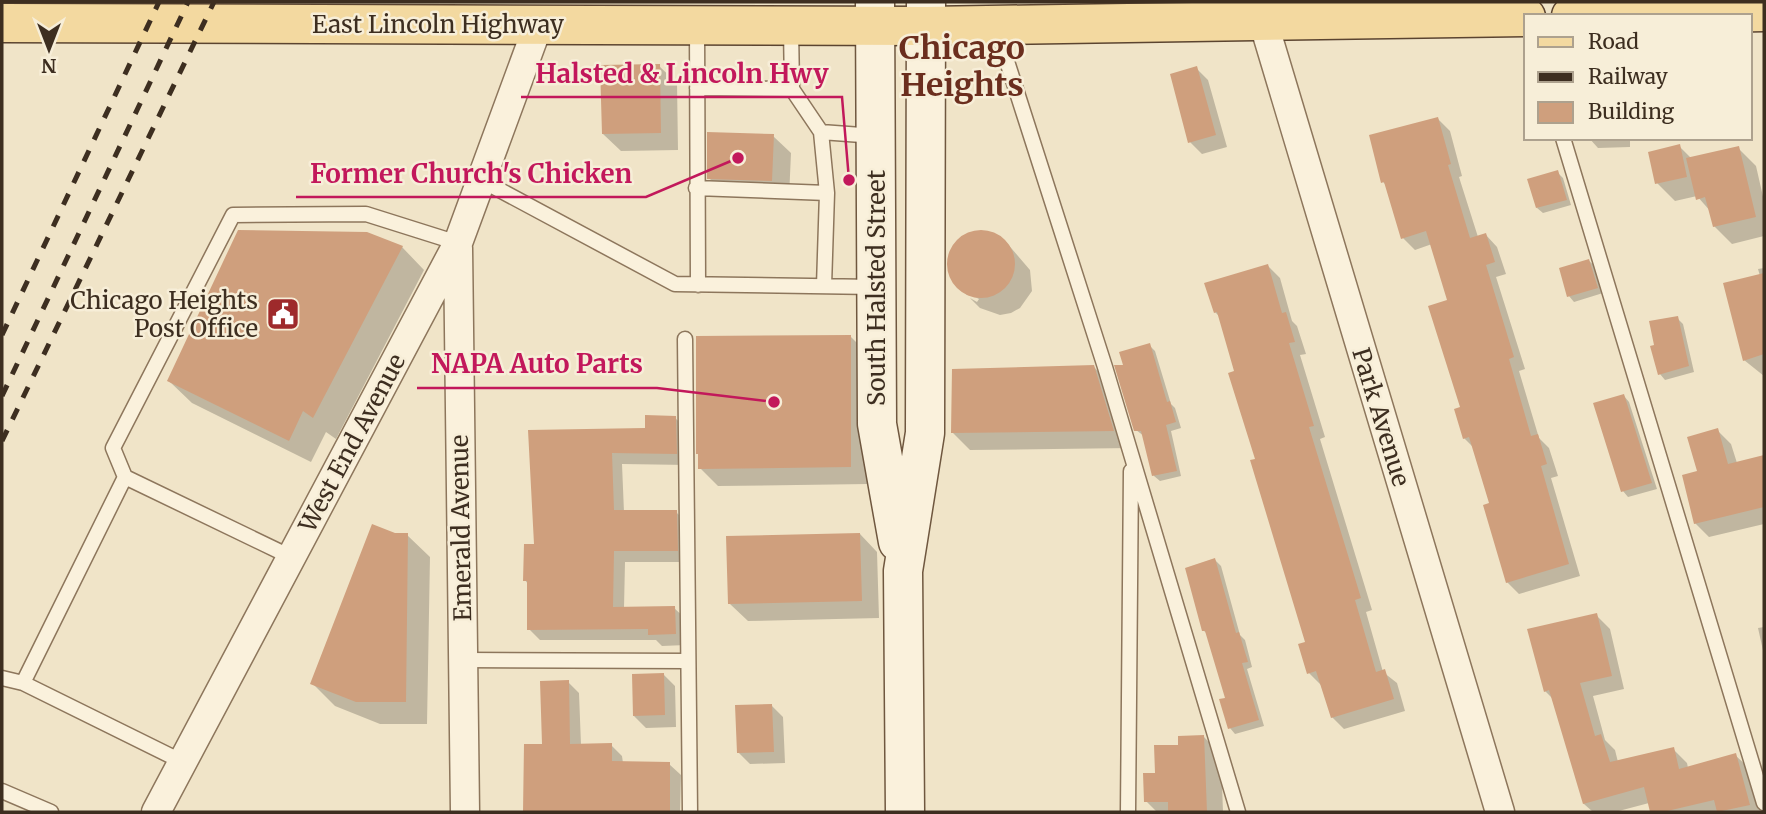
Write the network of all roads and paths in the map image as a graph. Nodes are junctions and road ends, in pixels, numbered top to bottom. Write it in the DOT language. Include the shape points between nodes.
graph roads {
  1 [pos="1764,12"];
  2 [pos="875,14"];
  3 [pos="926,14"];
  4 [pos="1668,14"];
  5 [pos="1524,17"];
  6 [pos="1263,21"];
  7 [pos="2,23"];
  8 [pos="539,23"];
  9 [pos="697,25"];
  10 [pos="791,25"];
  11 [pos="995,25"];
  12 [pos="697,88"];
  13 [pos="792,89"];
  14 [pos="821,132"];
  15 [pos="875,136"];
  16 [pos="1564,140"];
  17 [pos="481,180"];
  18 [pos="696,188"];
  19 [pos="827,193"];
  20 [pos="458,243"];
  21 [pos="698,285"];
  22 [pos="824,286"];
  23 [pos="876,287"];
  24 [pos="685,339"];
  25 [pos="1131,454"];
  26 [pos="125,477"];
  27 [pos="291,557"];
  28 [pos="903,571"];
  29 [pos="463,660"];
  30 [pos="688,661"];
  31 [pos="2,678"];
  32 [pos="23,683"];
  33 [pos="183,762"];
  34 [pos="2,791"];
  35 [pos="1764,803"];
  36 [pos="51,812"];
  37 [pos="156,812"];
  38 [pos="465,812"];
  39 [pos="690,812"];
  40 [pos="905,812"];
  41 [pos="1128,812"];
  42 [pos="1238,812"];
  43 [pos="1500,812"];
  1 -- 4 [label="main road"];
  2 -- 3 [label="main road, East Lincoln Highway"];
  2 -- 10 [label="main road, East Lincoln Highway"];
  2 -- 15 [label="street, South Halsted Street"];
  3 -- 11 [label="main road"];
  3 -- 28 [label="street, South Halsted Street" via="925,433"];
  5 -- 6 [label="main road"];
  6 -- 11 [label="main road"];
  6 -- 43 [label="street, Park Avenue"];
  7 -- 8 [label="main road, East Lincoln Highway"];
  8 -- 9 [label="main road, East Lincoln Highway"];
  8 -- 17 [label="street, West End Avenue"];
  9 -- 10 [label="main road, East Lincoln Highway"];
  9 -- 12 [label="lane"];
  10 -- 13 [label="lane"];
  11 -- 25 [label="lane"];
  12 -- 13 [label="lane"];
  12 -- 18 [label="lane"];
  13 -- 14 [label="lane"];
  14 -- 15 [label="lane"];
  14 -- 19 [label="lane"];
  15 -- 23 [label="street, South Halsted Street"];
  16 -- 35 [label="lane"];
  17 -- 20 [label="street, West End Avenue"];
  17 -- 21 [label="lane" via="675,284"];
  18 -- 19 [label="lane"];
  18 -- 21 [label="lane"];
  19 -- 22 [label="lane"];
  20 -- 26 [label="lane" via="366,214 233,215 113,448"];
  20 -- 27 [label="street, West End Avenue"];
  20 -- 29 [label="street, Emerald Avenue"];
  21 -- 22 [label="lane"];
  22 -- 23 [label="lane"];
  23 -- 28 [label="street, South Halsted Street" via="877,424"];
  24 -- 30 [label="lane"];
  25 -- 41 [label="lane"];
  25 -- 42 [label="lane"];
  26 -- 27 [label="lane"];
  26 -- 32 [label="lane"];
  27 -- 33 [label="street, West End Avenue"];
  28 -- 40 [label="street, South Halsted Street"];
  29 -- 30 [label="lane"];
  29 -- 38 [label="street, Emerald Avenue"];
  30 -- 39 [label="lane"];
  31 -- 32 [label="lane"];
  32 -- 33 [label="lane"];
  33 -- 37 [label="street, West End Avenue"];
  34 -- 36 [label="lane"];
}
